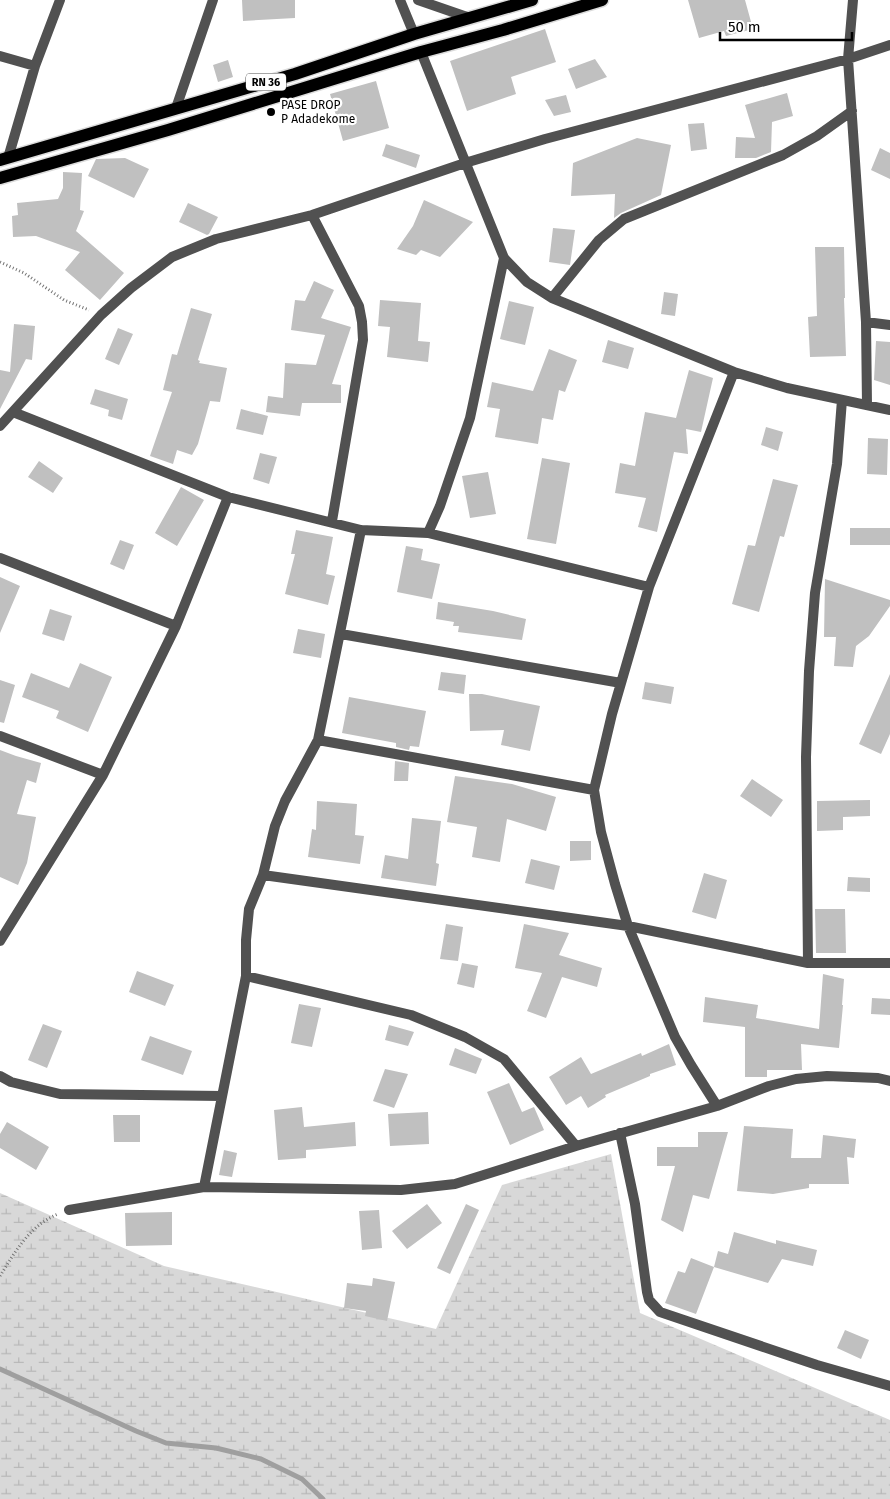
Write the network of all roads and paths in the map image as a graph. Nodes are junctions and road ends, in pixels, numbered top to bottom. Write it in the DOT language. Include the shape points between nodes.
graph roads {
  1 [pos="60,0"];
  2 [pos="213,0"];
  3 [pos="400,0"];
  4 [pos="418,0"];
  5 [pos="532,0"];
  6 [pos="602,0"];
  7 [pos="854,0"];
  8 [pos="470,18"];
  9 [pos="414,34"];
  10 [pos="890,45"];
  11 [pos="421,52"];
  12 [pos="0,56"];
  13 [pos="848,59"];
  14 [pos="35,66"];
  15 [pos="176,108"];
  16 [pos="852,111"];
  17 [pos="4,159"];
  18 [pos="466,163"];
  19 [pos="0,178"];
  20 [pos="312,215"];
  21 [pos="504,258"];
  22 [pos="0,262"];
  23 [pos="552,298"];
  24 [pos="101,315"];
  25 [pos="866,322"];
  26 [pos="890,325"];
  27 [pos="734,372"];
  28 [pos="842,400"];
  29 [pos="867,405"];
  30 [pos="890,410"];
  31 [pos="13,412"];
  32 [pos="0,426"];
  33 [pos="228,497"];
  34 [pos="332,521"];
  35 [pos="361,530"];
  36 [pos="428,533"];
  37 [pos="0,558"];
  38 [pos="649,587"];
  39 [pos="176,626"];
  40 [pos="341,634"];
  41 [pos="621,682"];
  42 [pos="0,736"];
  43 [pos="318,740"];
  44 [pos="103,775"];
  45 [pos="594,790"];
  46 [pos="262,875"];
  47 [pos="628,926"];
  48 [pos="0,941"];
  49 [pos="808,963"];
  50 [pos="890,963"];
  51 [pos="246,976"];
  52 [pos="0,1076"];
  53 [pos="890,1081"];
  54 [pos="222,1096"];
  55 [pos="717,1106"];
  56 [pos="620,1133"];
  57 [pos="576,1146"];
  58 [pos="204,1187"];
  59 [pos="69,1210"];
  60 [pos="0,1276"];
  61 [pos="890,1386"];
  1 -- 14 [label="street"];
  2 -- 15 [label="street"];
  3 -- 9 [label="street"];
  4 -- 8 [label="street"];
  5 -- 8 [label="main road, RN 36"];
  6 -- 11 [label="main road, RN 36"];
  7 -- 13 [label="street"];
  8 -- 9 [label="main road, RN 36"];
  9 -- 15 [label="main road, RN 36" via="295,74"];
  10 -- 13 [label="street"];
  11 -- 18 [label="street"];
  11 -- 19 [label="main road, RN 36"];
  12 -- 14 [label="street"];
  13 -- 16 [label="street"];
  13 -- 18 [label="street"];
  14 -- 17 [label="street"];
  15 -- 17 [label="main road, RN 36"];
  16 -- 23 [label="street" via="818,136 783,155 624,219 599,240"];
  16 -- 25 [label="street"];
  18 -- 20 [label="street"];
  18 -- 21 [label="street"];
  20 -- 24 [label="street" via="216,239 172,258"];
  20 -- 34 [label="street" via="359,306 362,322 363,340"];
  21 -- 23 [label="street" via="527,282"];
  21 -- 36 [label="street" via="470,418"];
  22 -- 24 [label="path" via="24,273 64,300"];
  23 -- 27 [label="street"];
  24 -- 31 [label="street"];
  25 -- 26 [label="street"];
  25 -- 29 [label="street"];
  27 -- 28 [label="street"];
  27 -- 38 [label="street"];
  28 -- 29 [label="street"];
  28 -- 49 [label="street" via="837,464 814,593 809,671 806,757"];
  29 -- 30 [label="street"];
  31 -- 32 [label="street"];
  31 -- 33 [label="street"];
  33 -- 34 [label="street"];
  33 -- 39 [label="street"];
  34 -- 35 [label="street"];
  35 -- 36 [label="street"];
  35 -- 40 [label="street"];
  36 -- 38 [label="street"];
  37 -- 39 [label="street"];
  38 -- 41 [label="street"];
  39 -- 44 [label="street"];
  40 -- 41 [label="street"];
  40 -- 43 [label="street"];
  41 -- 45 [label="street"];
  42 -- 44 [label="street"];
  43 -- 45 [label="street"];
  43 -- 46 [label="street" via="285,801"];
  44 -- 48 [label="street"];
  45 -- 47 [label="street" via="601,832"];
  46 -- 47 [label="street"];
  46 -- 51 [label="street" via="249,910"];
  47 -- 49 [label="street"];
  47 -- 55 [label="street" via="675,1037"];
  49 -- 50 [label="street"];
  51 -- 54 [label="street"];
  51 -- 57 [label="street" via="410,1015 465,1037 504,1059"];
  52 -- 54 [label="street" via="11,1082 60,1094"];
  53 -- 55 [label="street" via="828,1076 796,1078"];
  54 -- 58 [label="street"];
  55 -- 56 [label="street"];
  56 -- 57 [label="street"];
  56 -- 61 [label="street" via="635,1204 647,1292 654,1307 660,1312 818,1365"];
  57 -- 58 [label="street" via="455,1184 401,1190"];
  58 -- 59 [label="street"];
  59 -- 60 [label="path" via="40,1225 24,1240"];
}
